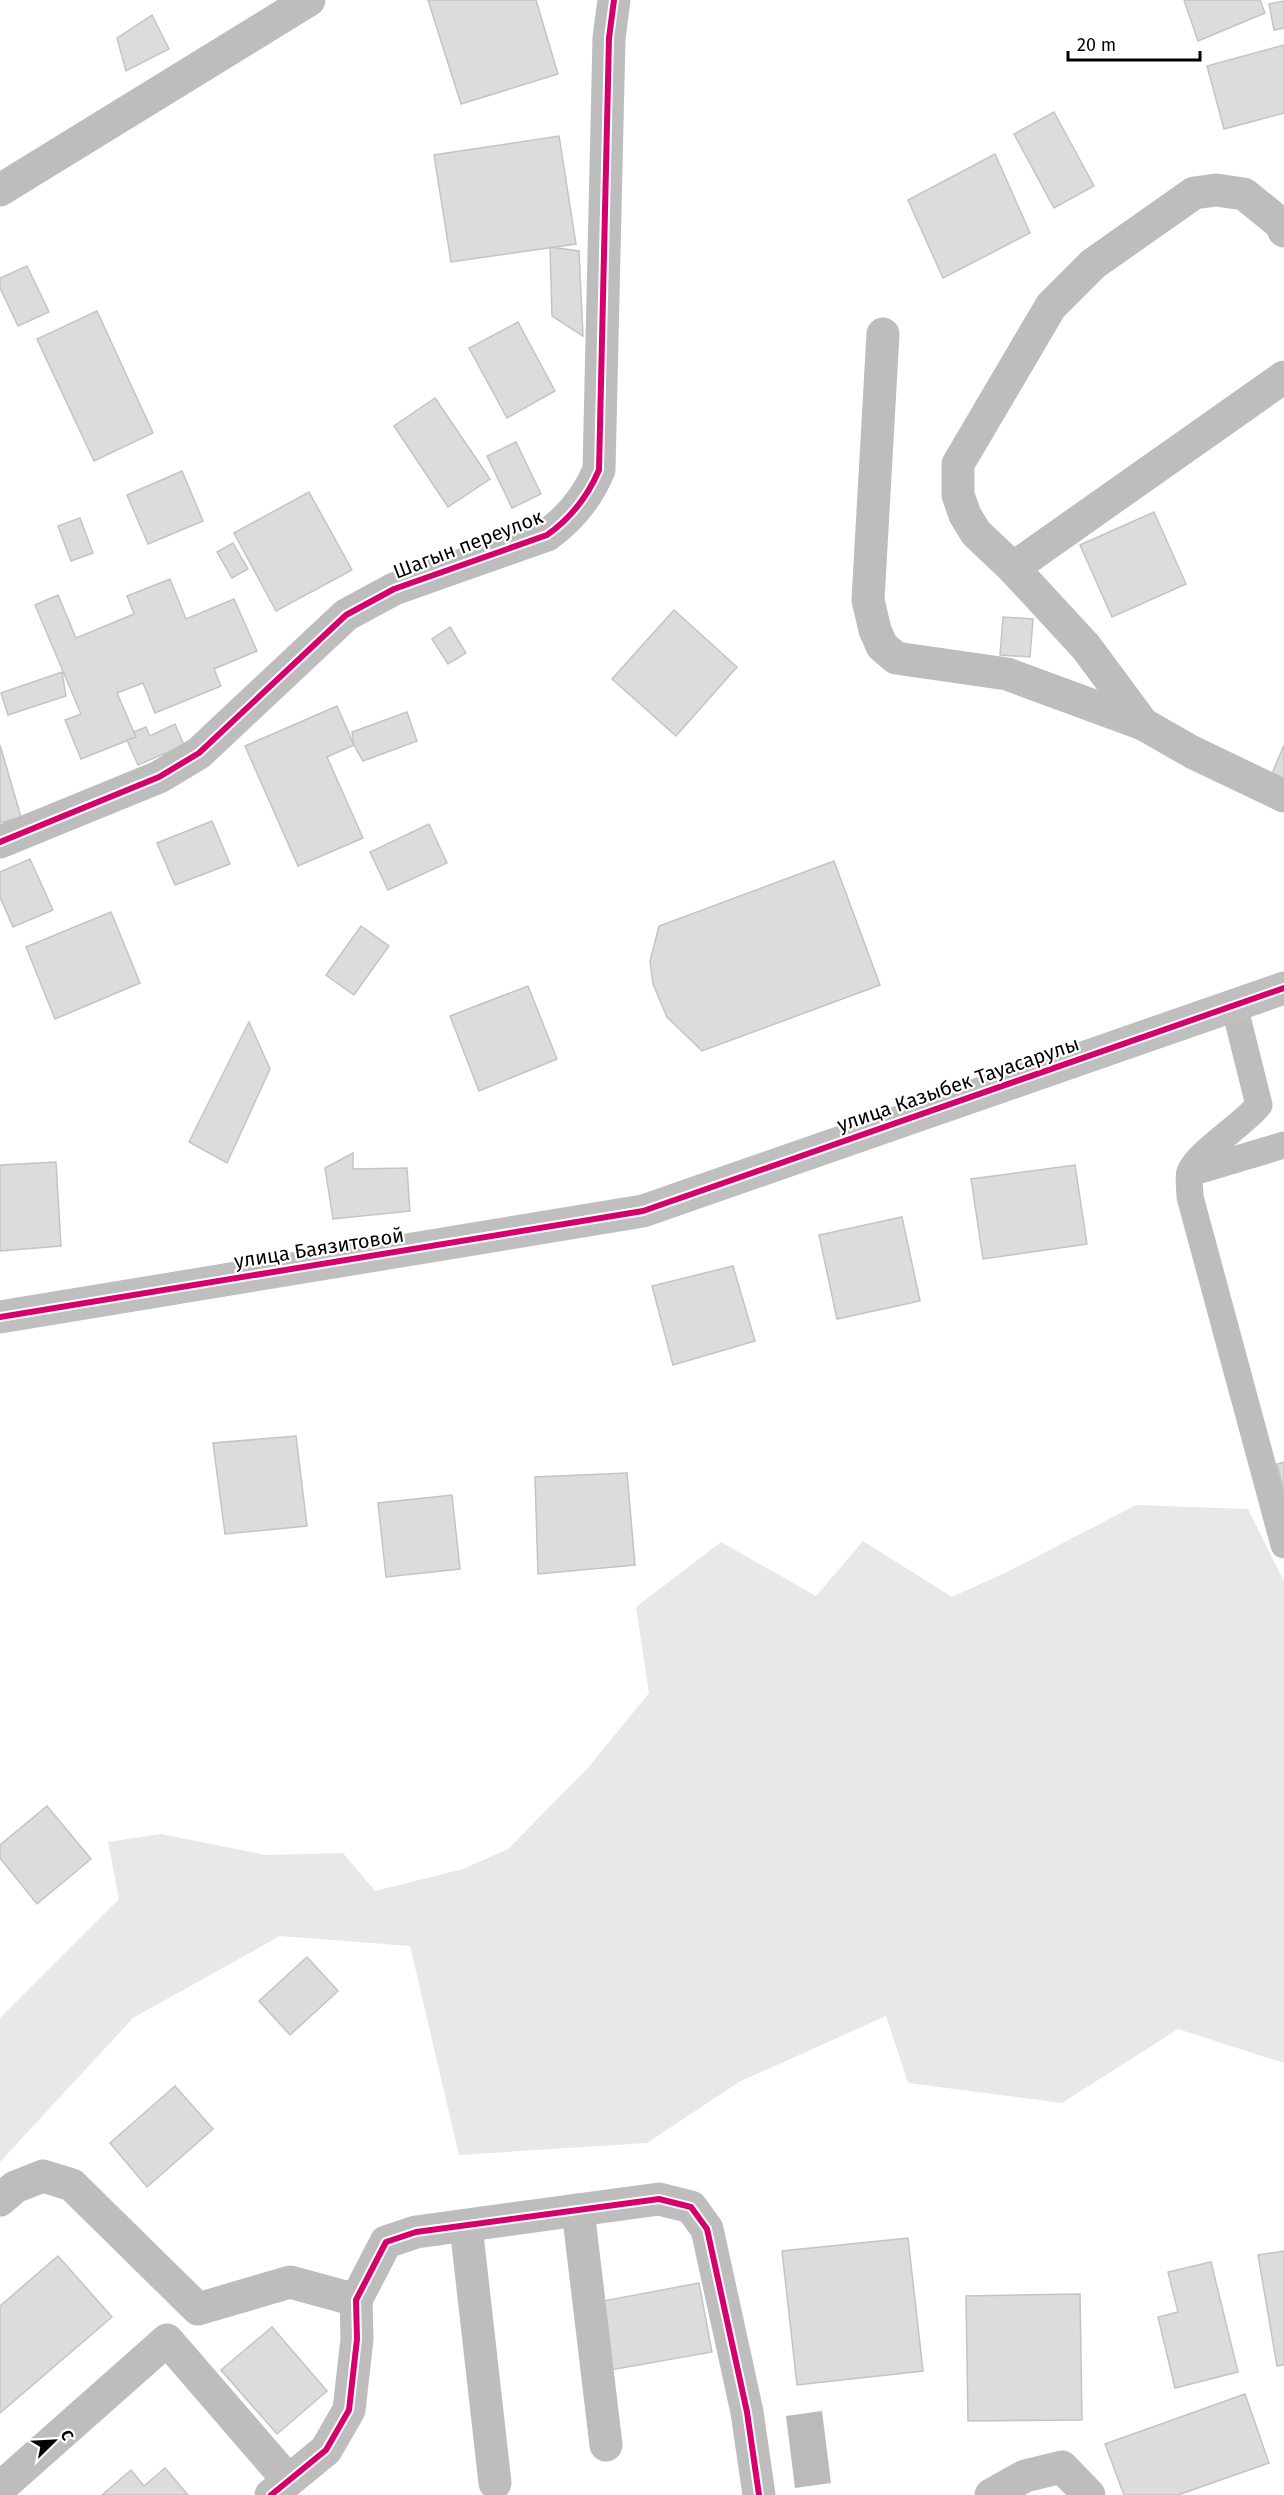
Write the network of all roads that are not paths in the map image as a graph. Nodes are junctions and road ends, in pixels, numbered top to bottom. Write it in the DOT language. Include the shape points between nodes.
graph roads {
  1 [pos="309,0"];
  2 [pos="614,0"];
  3 [pos="0,190"];
  4 [pos="1284,231"];
  5 [pos="883,334"];
  6 [pos="1284,377"];
  7 [pos="1013,568"];
  8 [pos="1143,724"];
  9 [pos="1284,796"];
  10 [pos="0,842"];
  11 [pos="1284,987"];
  12 [pos="1234,1005"];
  13 [pos="1284,1145"];
  14 [pos="1190,1173"];
  15 [pos="643,1212"];
  16 [pos="0,1317"];
  17 [pos="1284,1545"];
  18 [pos="0,2200"];
  19 [pos="578,2210"];
  20 [pos="466,2226"];
  21 [pos="356,2300"];
  22 [pos="606,2445"];
  23 [pos="495,2483"];
  24 [pos="0,2488"];
  25 [pos="280,2488"];
  26 [pos="759,2495"];
  27 [pos="991,2495"];
  28 [pos="1089,2495"];
  1 -- 3 [label="street"];
  2 -- 10 [label="street, Шагын переулок" via="609,38 598,470 589,492 567,521 547,535 394,589 346,615 199,753 159,777"];
  4 -- 7 [label="street" via="1281,224 1244,194 1216,190 1194,193 1093,264 1051,306 958,464 958,495 965,515 976,533"];
  5 -- 8 [label="street" via="868,600 882,646 896,658 1006,674"];
  6 -- 7 [label="street"];
  7 -- 8 [label="street" via="1086,647"];
  8 -- 9 [label="street"];
  11 -- 12 [label="street, улица Казыбек Тауасарулы"];
  12 -- 14 [label="lane" via="1259,1106 1197,1161"];
  12 -- 15 [label="street, улица Казыбек Тауасарулы"];
  13 -- 14 [label="lane"];
  14 -- 17 [label="lane" via="1190,1197"];
  15 -- 16 [label="street, улица Баязитовой"];
  18 -- 21 [label="street" via="15,2187 42,2176 72,2185 198,2309 290,2282"];
  19 -- 20 [label="street"];
  19 -- 22 [label="street"];
  19 -- 26 [label="street" via="659,2199 691,2207 707,2229 747,2412"];
  20 -- 21 [label="street" via="416,2232 386,2242"];
  20 -- 23 [label="street"];
  21 -- 25 [label="street" via="357,2339 349,2410 326,2450"];
  24 -- 25 [label="street" via="167,2340"];
  27 -- 28 [label="street" via="1025,2476 1062,2467"];
}
